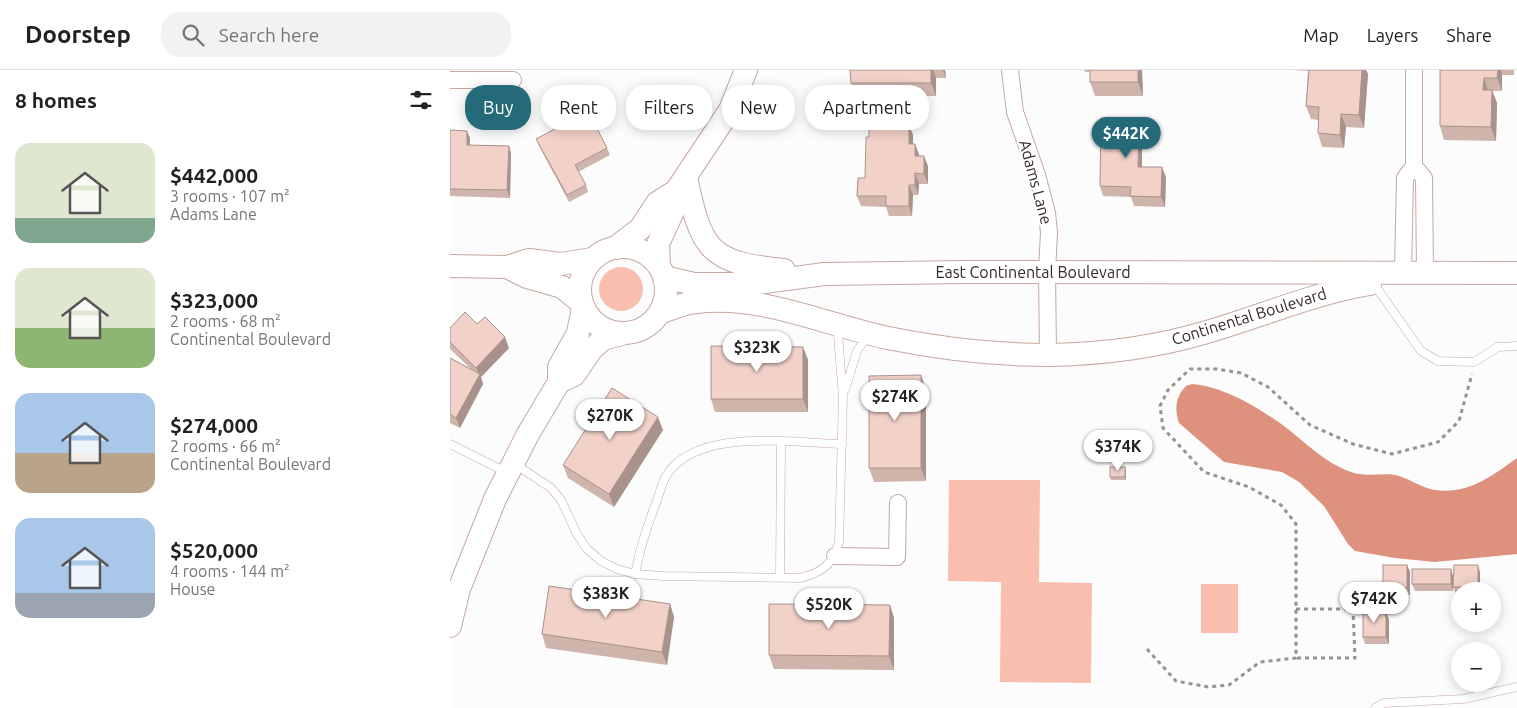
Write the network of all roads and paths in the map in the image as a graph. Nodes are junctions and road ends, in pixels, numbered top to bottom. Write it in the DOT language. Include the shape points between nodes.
graph roads {
  1 [pos="746,70"];
  2 [pos="1010,70"];
  3 [pos="1414,70"];
  4 [pos="450,80"];
  5 [pos="512,80"];
  6 [pos="681,184"];
  7 [pos="615,248"];
  8 [pos="593,259"];
  9 [pos="450,266"];
  10 [pos="507,267"];
  11 [pos="1047,271"];
  12 [pos="662,272"];
  13 [pos="1414,272"];
  14 [pos="1517,273"];
  15 [pos="824,274"];
  16 [pos="1374,283"];
  17 [pos="582,305"];
  18 [pos="660,312"];
  19 [pos="833,324"];
  20 [pos="622,334"];
  21 [pos="870,334"];
  22 [pos="1517,346"];
  23 [pos="1048,355"];
  24 [pos="1474,362"];
  25 [pos="559,382"];
  26 [pos="843,397"];
  27 [pos="781,443"];
  28 [pos="450,444"];
  29 [pos="842,444"];
  30 [pos="511,468"];
  31 [pos="898,504"];
  32 [pos="835,556"];
  33 [pos="635,574"];
  34 [pos="780,577"];
  35 [pos="1296,609"];
  36 [pos="450,626"];
  37 [pos="1147,649"];
  38 [pos="1296,658"];
  39 [pos="1517,688"];
  40 [pos="1375,708"];
  1 -- 6 [label="main road" via="730,110"];
  2 -- 11 [label="street, Adams Lane" via="1015,112 1047,213"];
  3 -- 13 [label="street" via="1414,166 1424,178"];
  4 -- 5 [label="street"];
  6 -- 7 [label="main road" via="658,203 641,228"];
  6 -- 12 [label="main road" via="658,244"];
  6 -- 15 [label="main road" via="702,233 716,254 752,268"];
  7 -- 8 [label="main road"];
  7 -- 12 [label="main road" via="639,250"];
  8 -- 10 [label="main road" via="560,264 529,260"];
  8 -- 17 [label="main road" via="581,279"];
  9 -- 10 [label="main road"];
  10 -- 17 [label="main road" via="527,278 562,287"];
  11 -- 13 [label="main road, East Continental Boulevard"];
  11 -- 15 [label="main road, East Continental Boulevard"];
  11 -- 23 [label="street, Adams Lane"];
  12 -- 15 [label="main road, East Continental Boulevard" via="694,284 751,284"];
  12 -- 18 [label="main road" via="665,302"];
  13 -- 14 [label="main road, East Continental Boulevard"];
  13 -- 16 [label="main road, Continental Boulevard"];
  16 -- 23 [label="main road, Continental Boulevard" via="1308,298 1188,336 1110,350"];
  16 -- 24 [label="lane" via="1421,351 1438,361"];
  17 -- 20 [label="main road" via="599,326"];
  17 -- 25 [label="main road" via="578,333 560,367"];
  18 -- 19 [label="main road, Continental Boulevard" via="696,302 746,302 775,306"];
  18 -- 20 [label="main road" via="644,328"];
  19 -- 21 [label="main road, Continental Boulevard"];
  19 -- 26 [label="lane" via="838,334"];
  20 -- 25 [label="main road" via="603,339 574,375"];
  21 -- 23 [label="main road, Continental Boulevard" via="976,352"];
  21 -- 26 [label="lane" via="857,351"];
  22 -- 24 [label="lane" via="1498,347"];
  24 -- 35 [label="path" via="1468,396 1459,421 1438,442 1392,454 1353,444 1310,425 1268,387 1240,373 1190,369 1168,390 1160,406 1163,428 1176,443 1204,472 1249,487 1273,500 1296,524"];
  25 -- 30 [label="main road"];
  26 -- 29 [label="lane"];
  27 -- 29 [label="lane"];
  27 -- 33 [label="lane" via="720,443 698,449 681,460 666,476 642,537"];
  27 -- 34 [label="lane"];
  28 -- 30 [label="lane"];
  29 -- 32 [label="lane" via="839,542"];
  30 -- 33 [label="lane" via="552,488 587,549 609,565"];
  30 -- 36 [label="main road" via="459,589"];
  31 -- 32 [label="street" via="897,557"];
  32 -- 34 [label="lane" via="827,567 814,574 800,578"];
  33 -- 34 [label="lane"];
  35 -- 38 [label="path"];
  35 -- 38 [label="path" via="1353,609 1355,658"];
  37 -- 38 [label="path" via="1176,681 1208,687 1230,685 1260,662"];
  39 -- 40 [label="lane" via="1464,699 1384,703"];
}
